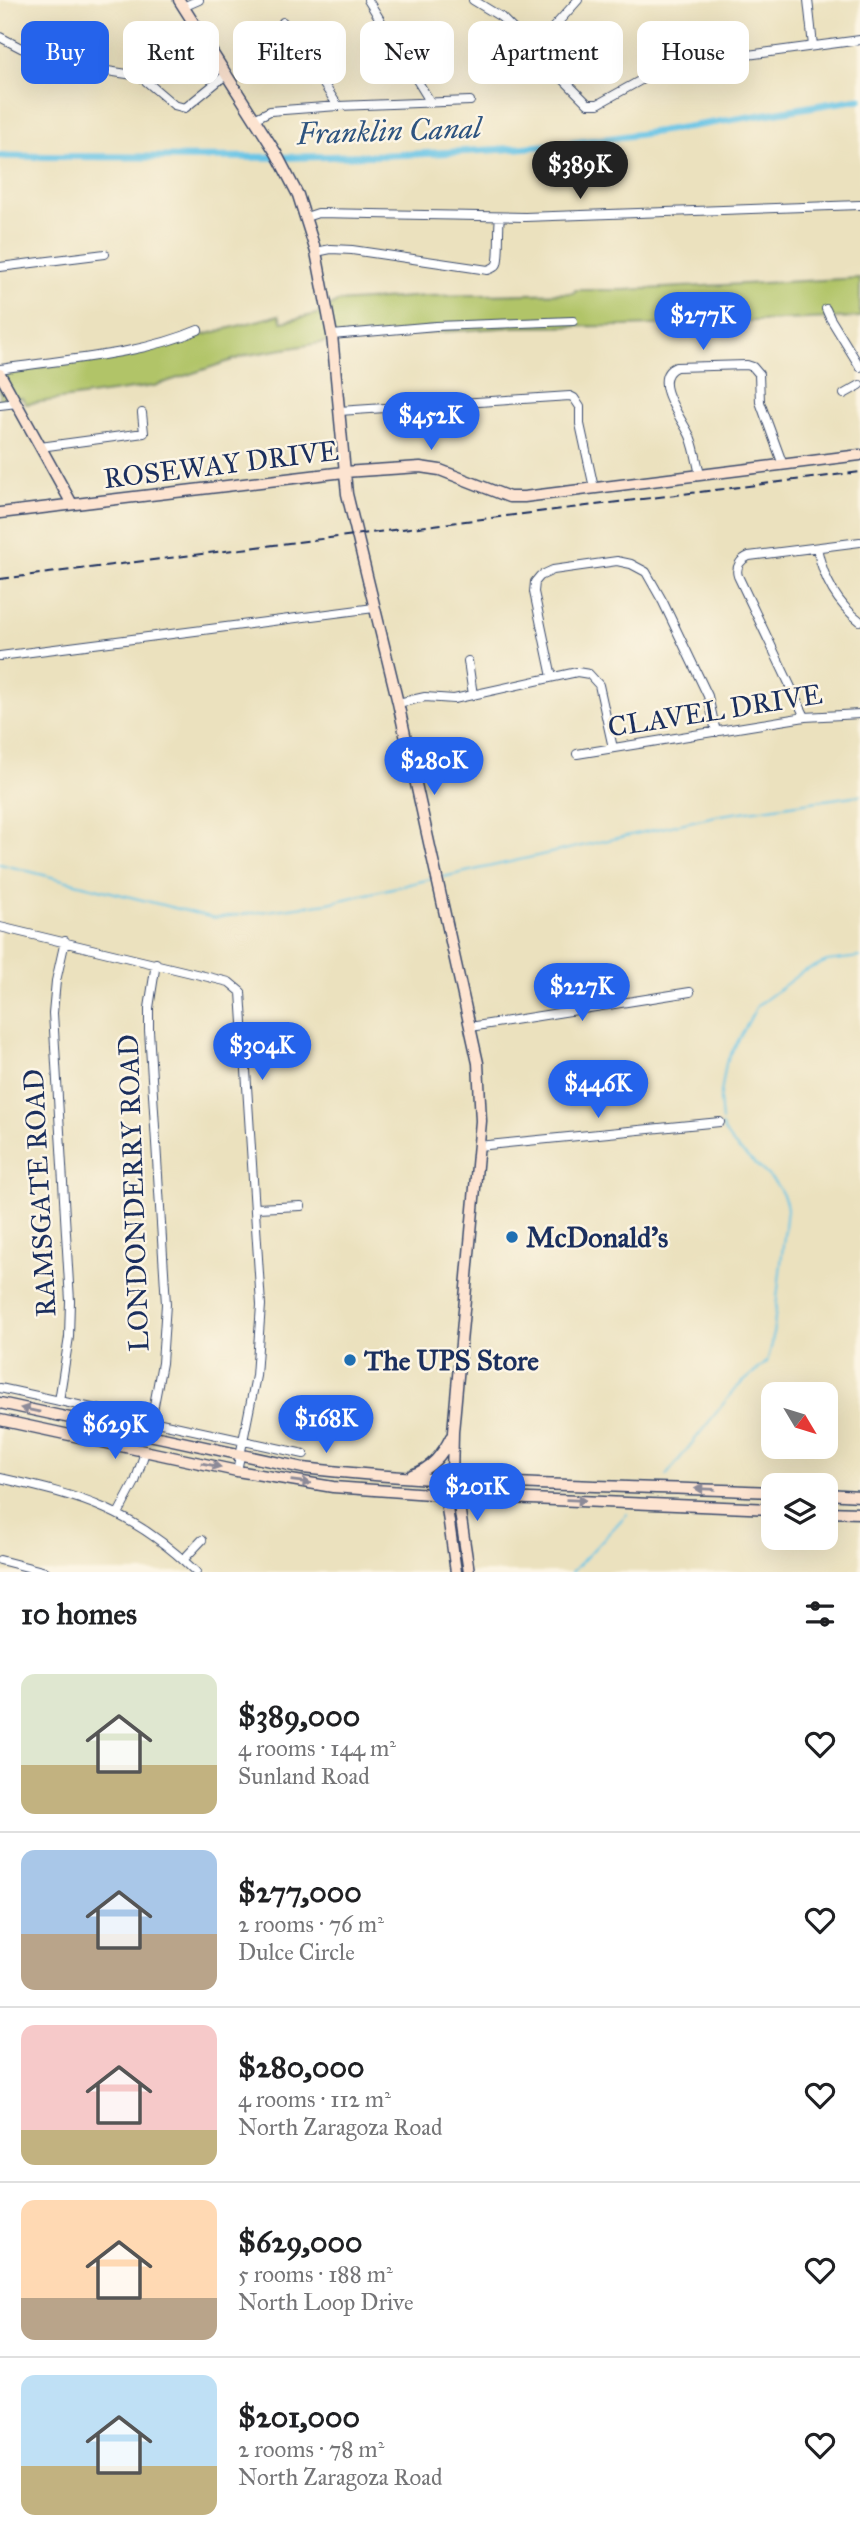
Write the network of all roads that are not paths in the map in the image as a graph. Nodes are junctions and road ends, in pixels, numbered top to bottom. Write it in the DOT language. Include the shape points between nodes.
graph roads {
  1 [pos="199,0"];
  2 [pos="368,0"];
  3 [pos="473,0"];
  4 [pos="578,0"];
  5 [pos="808,0"];
  6 [pos="181,3"];
  7 [pos="504,21"];
  8 [pos="559,21"];
  9 [pos="0,37"];
  10 [pos="860,40"];
  11 [pos="813,46"];
  12 [pos="227,74"];
  13 [pos="324,84"];
  14 [pos="567,84"];
  15 [pos="470,101"];
  16 [pos="431,103"];
  17 [pos="338,106"];
  18 [pos="256,118"];
  19 [pos="860,205"];
  20 [pos="306,217"];
  21 [pos="500,217"];
  22 [pos="316,252"];
  23 [pos="105,254"];
  24 [pos="0,268"];
  25 [pos="826,309"];
  26 [pos="573,321"];
  27 [pos="198,330"];
  28 [pos="332,335"];
  29 [pos="860,367"];
  30 [pos="0,372"];
  31 [pos="860,385"];
  32 [pos="844,394"];
  33 [pos="17,403"];
  34 [pos="0,405"];
  35 [pos="339,411"];
  36 [pos="142,413"];
  37 [pos="40,447"];
  38 [pos="860,455"];
  39 [pos="783,465"];
  40 [pos="344,472"];
  41 [pos="700,475"];
  42 [pos="594,488"];
  43 [pos="72,504"];
  44 [pos="0,513"];
  45 [pos="860,542"];
  46 [pos="817,548"];
  47 [pos="374,608"];
  48 [pos="860,621"];
  49 [pos="0,656"];
  50 [pos="468,661"];
  51 [pos="552,677"];
  52 [pos="473,695"];
  53 [pos="398,703"];
  54 [pos="860,715"];
  55 [pos="805,717"];
  56 [pos="716,732"];
  57 [pos="613,748"];
  58 [pos="577,754"];
  59 [pos="0,927"];
  60 [pos="65,941"];
  61 [pos="156,963"];
  62 [pos="690,992"];
  63 [pos="470,1027"];
  64 [pos="720,1122"];
  65 [pos="478,1146"];
  66 [pos="301,1206"];
  67 [pos="256,1208"];
  68 [pos="0,1388"];
  69 [pos="59,1401"];
  70 [pos="0,1404"];
  71 [pos="0,1420"];
  72 [pos="151,1421"];
  73 [pos="453,1432"];
  74 [pos="244,1440"];
  75 [pos="145,1451"];
  76 [pos="304,1454"];
  77 [pos="240,1455"];
  78 [pos="237,1471"];
  79 [pos="410,1476"];
  80 [pos="0,1478"];
  81 [pos="452,1479"];
  82 [pos="618,1486"];
  83 [pos="761,1492"];
  84 [pos="445,1494"];
  85 [pos="838,1495"];
  86 [pos="458,1496"];
  87 [pos="860,1496"];
  88 [pos="617,1501"];
  89 [pos="761,1508"];
  90 [pos="838,1512"];
  91 [pos="860,1513"];
  92 [pos="118,1514"];
  93 [pos="202,1541"];
  94 [pos="0,1560"];
  95 [pos="183,1560"];
  96 [pos="46,1572"];
  97 [pos="196,1572"];
  98 [pos="456,1572"];
  99 [pos="469,1572"];
  1 -- 6 [label="street"];
  2 -- 16 [label="street"];
  3 -- 7 [label="street"];
  4 -- 8 [label="street"];
  5 -- 11 [label="street"];
  6 -- 12 [label="main road"];
  9 -- 12 [label="street" via="62,64 140,76 185,108"];
  10 -- 11 [label="street"];
  11 -- 14 [label="street" via="672,65 597,104 589,104"];
  12 -- 18 [label="main road"];
  13 -- 17 [label="street"];
  15 -- 16 [label="street"];
  16 -- 17 [label="street"];
  17 -- 18 [label="street" via="270,111"];
  18 -- 20 [label="main road"];
  19 -- 21 [label="street"];
  20 -- 21 [label="street" via="318,213"];
  20 -- 22 [label="main road"];
  21 -- 22 [label="street" via="499,261 488,270 352,250"];
  22 -- 28 [label="main road"];
  23 -- 24 [label="street"];
  25 -- 29 [label="street"];
  26 -- 28 [label="street"];
  27 -- 30 [label="street" via="136,349"];
  28 -- 35 [label="main road"];
  30 -- 33 [label="main road"];
  31 -- 32 [label="street"];
  33 -- 34 [label="street"];
  33 -- 37 [label="main road"];
  35 -- 40 [label="main road"];
  35 -- 42 [label="street" via="570,396 580,407"];
  36 -- 37 [label="street" via="144,433"];
  37 -- 43 [label="main road"];
  38 -- 39 [label="main road, ROSEWAY DRIVE"];
  39 -- 41 [label="main road, ROSEWAY DRIVE"];
  39 -- 41 [label="street" via="760,402 759,374 754,369 747,365 676,367 665,382 693,444"];
  40 -- 42 [label="main road, ROSEWAY DRIVE" via="429,468 516,497"];
  40 -- 43 [label="main road, ROSEWAY DRIVE"];
  40 -- 47 [label="main road"];
  41 -- 42 [label="main road, ROSEWAY DRIVE"];
  43 -- 44 [label="main road, ROSEWAY DRIVE"];
  45 -- 46 [label="street"];
  46 -- 48 [label="street" via="832,590"];
  46 -- 55 [label="street" via="749,556 737,571"];
  47 -- 49 [label="street"];
  47 -- 53 [label="main road"];
  50 -- 52 [label="street"];
  51 -- 52 [label="street"];
  51 -- 56 [label="street" via="535,582 553,570 617,561 631,564 646,572 663,601 708,696"];
  51 -- 57 [label="street" via="577,672 593,678 600,688"];
  52 -- 53 [label="street"];
  53 -- 63 [label="main road"];
  54 -- 55 [label="street, CLAVEL DRIVE"];
  55 -- 56 [label="street, CLAVEL DRIVE"];
  56 -- 57 [label="street, CLAVEL DRIVE"];
  57 -- 58 [label="street, CLAVEL DRIVE"];
  59 -- 60 [label="street"];
  60 -- 61 [label="street"];
  60 -- 69 [label="street, RAMSGATE ROAD" via="53,1013 70,1300"];
  61 -- 67 [label="street" via="229,982 241,992"];
  61 -- 72 [label="street, LONDONDERRY ROAD" via="149,1030 166,1304 162,1363"];
  62 -- 63 [label="street"];
  63 -- 65 [label="main road" via="481,1086"];
  64 -- 65 [label="street"];
  65 -- 73 [label="main road"];
  66 -- 67 [label="street"];
  67 -- 74 [label="street" via="260,1321"];
  68 -- 69 [label="street"];
  69 -- 72 [label="street"];
  77 -- 70 [label="main road, one-way"];
  71 -- 75 [label="main road"];
  72 -- 74 [label="street"];
  73 -- 79 [label="main road" via="434,1464"];
  73 -- 81 [label="main road"];
  74 -- 76 [label="street"];
  74 -- 77 [label="street"];
  75 -- 78 [label="main road, one-way"];
  75 -- 92 [label="street"];
  77 -- 78 [label="street"];
  77 -- 79 [label="main road" via="303,1468"];
  78 -- 84 [label="main road, one-way" via="333,1487"];
  79 -- 81 [label="main road"];
  80 -- 92 [label="street" via="63,1492"];
  81 -- 82 [label="main road"];
  81 -- 84 [label="main road"];
  81 -- 86 [label="main road"];
  83 -- 82 [label="main road, one-way"];
  82 -- 88 [label="main road"];
  84 -- 86 [label="main road"];
  84 -- 98 [label="main road"];
  85 -- 87 [label="main road"];
  86 -- 88 [label="main road, one-way"];
  86 -- 99 [label="main road"];
  88 -- 89 [label="main road"];
  90 -- 91 [label="main road"];
  92 -- 95 [label="street"];
  93 -- 95 [label="street"];
  94 -- 96 [label="street"];
  95 -- 97 [label="street"];
}
